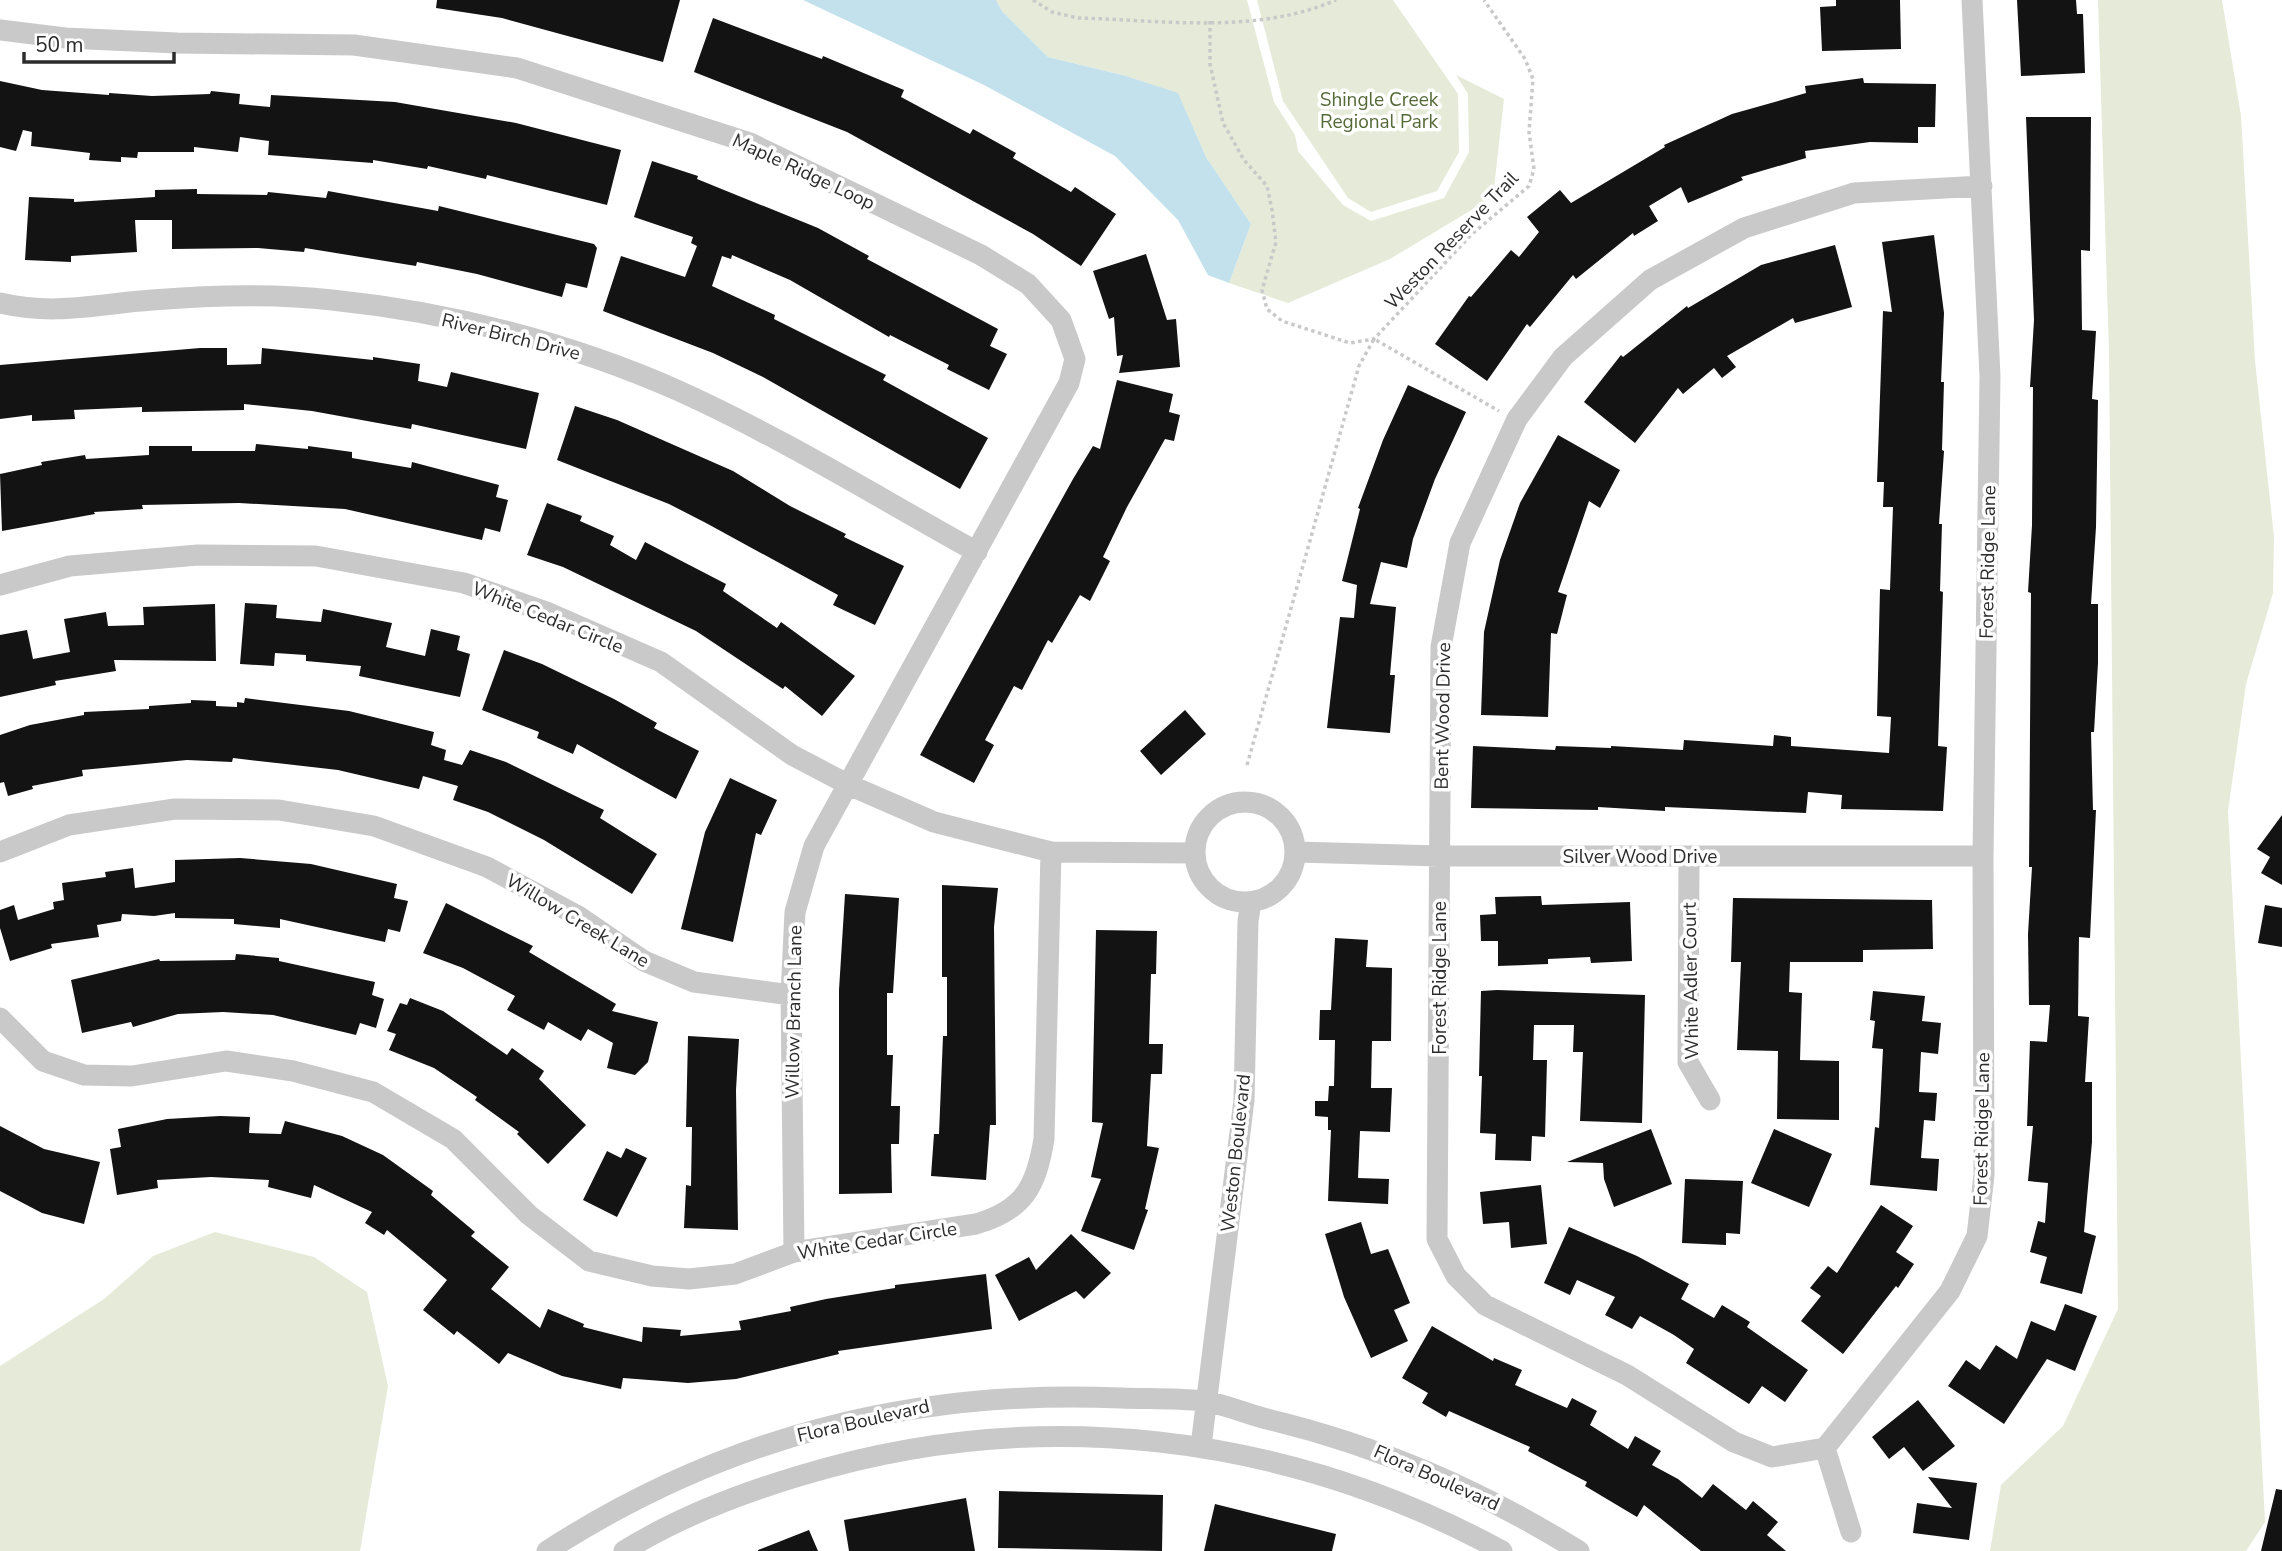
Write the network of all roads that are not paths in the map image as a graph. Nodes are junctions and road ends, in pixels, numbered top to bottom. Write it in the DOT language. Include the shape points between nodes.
graph roads {
  1 [pos="1972,0"];
  2 [pos="0,30"];
  3 [pos="1982,186"];
  4 [pos="0,303"];
  5 [pos="977,552"];
  6 [pos="0,585"];
  7 [pos="849,785"];
  8 [pos="0,852"];
  9 [pos="1051,852"];
  10 [pos="1296,852"];
  11 [pos="1194,853"];
  12 [pos="1440,856"];
  13 [pos="1983,856"];
  14 [pos="1689,857"];
  15 [pos="1251,903"];
  16 [pos="791,995"];
  17 [pos="0,1018"];
  18 [pos="1710,1100"];
  19 [pos="794,1252"];
  20 [pos="1205,1401"];
  21 [pos="1201,1446"];
  22 [pos="1825,1448"];
  23 [pos="1851,1532"];
  24 [pos="547,1551"];
  25 [pos="624,1551"];
  26 [pos="1502,1551"];
  27 [pos="1579,1551"];
  1 -- 3 [label="street, Forest Ridge Lane"];
  2 -- 5 [label="street, Maple Ridge Loop" via="177,43 354,45 517,68 750,143 981,255 1028,284 1061,320 1075,359 1069,383"];
  3 -- 12 [label="street, Bent Wood Drive" via="1854,193 1744,229 1650,280 1563,357 1517,419 1460,543 1441,648"];
  3 -- 13 [label="street, Forest Ridge Lane" via="1990,376"];
  4 -- 5 [label="street, River Birch Drive" via="68,311 252,294 334,300 507,333 602,360 680,392"];
  5 -- 7 [label="street, Maple Ridge Loop"];
  6 -- 7 [label="street, White Cedar Circle" via="70,566 198,555 316,555 464,583 549,613 661,662 792,755"];
  7 -- 9 [label="street, White Cedar Circle" via="934,821"];
  7 -- 16 [label="street, Willow Branch Lane" via="814,846 795,912"];
  8 -- 16 [label="street, Willow Creek Lane" via="69,825 175,809 279,810 374,826 487,867 578,916 644,961 694,982"];
  9 -- 11 [label="street, White Cedar Circle"];
  9 -- 19 [label="street, White Cedar Circle" via="1044,1139 1039,1174 1025,1196 1002,1216 976,1224"];
  10 -- 11 [label="street" via="1291,829 1275,811 1247,801 1210,815"];
  10 -- 12 [label="street, Silver Wood Drive"];
  10 -- 15 [label="street" via="1292,872 1278,891"];
  11 -- 15 [label="street" via="1200,876 1211,890 1226,900"];
  12 -- 14 [label="street, Silver Wood Drive"];
  12 -- 22 [label="street, Forest Ridge Lane" via="1437,1239 1456,1276 1485,1305 1627,1375 1734,1443 1772,1457"];
  13 -- 14 [label="street, Silver Wood Drive"];
  13 -- 22 [label="street, Forest Ridge Lane" via="1984,1175 1977,1236 1950,1291"];
  14 -- 18 [label="street, White Adler Court" via="1688,1062"];
  15 -- 20 [label="street, Weston Boulevard" via="1244,1100"];
  16 -- 19 [label="street, Willow Branch Lane"];
  17 -- 19 [label="street, White Cedar Circle" via="43,1060 84,1075 132,1076 226,1061 293,1071 373,1092 453,1139 529,1215 589,1261 652,1276 689,1279 735,1274"];
  20 -- 21 [label="street"];
  20 -- 24 [label="street, Flora Boulevard" via="1048,1394 930,1404 869,1415 773,1441 705,1466 602,1516"];
  20 -- 27 [label="street, Flora Boulevard" via="1325,1433 1444,1476"];
  21 -- 25 [label="street, Flora Boulevard" via="1046,1436 909,1449 773,1484"];
  21 -- 26 [label="street, Flora Boulevard" via="1275,1461 1370,1489"];
  22 -- 23 [label="street"];
}
